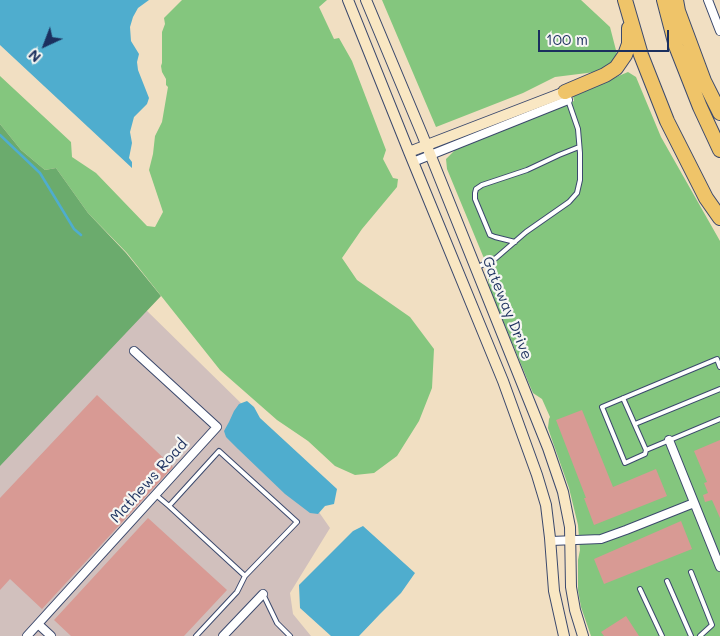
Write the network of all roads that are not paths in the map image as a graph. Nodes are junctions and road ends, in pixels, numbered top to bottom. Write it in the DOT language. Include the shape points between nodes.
graph roads {
  1 [pos="348,0"];
  2 [pos="366,0"];
  3 [pos="625,0"];
  4 [pos="664,0"];
  5 [pos="676,0"];
  6 [pos="708,0"];
  7 [pos="628,15"];
  8 [pos="720,31"];
  9 [pos="566,96"];
  10 [pos="720,113"];
  11 [pos="579,147"];
  12 [pos="428,150"];
  13 [pos="720,150"];
  14 [pos="408,152"];
  15 [pos="413,162"];
  16 [pos="720,218"];
  17 [pos="515,242"];
  18 [pos="475,268"];
  19 [pos="134,351"];
  20 [pos="720,367"];
  21 [pos="720,389"];
  22 [pos="623,398"];
  23 [pos="533,411"];
  24 [pos="516,418"];
  25 [pos="720,419"];
  26 [pos="634,424"];
  27 [pos="669,440"];
  28 [pos="646,450"];
  29 [pos="156,494"];
  30 [pos="694,503"];
  31 [pos="169,506"];
  32 [pos="550,541"];
  33 [pos="570,541"];
  34 [pos="719,562"];
  35 [pos="691,572"];
  36 [pos="245,576"];
  37 [pos="667,581"];
  38 [pos="640,589"];
  39 [pos="262,594"];
  40 [pos="38,624"];
  41 [pos="27,636"];
  42 [pos="51,636"];
  43 [pos="196,636"];
  44 [pos="223,636"];
  45 [pos="290,636"];
  46 [pos="564,636"];
  47 [pos="583,636"];
  48 [pos="662,636"];
  49 [pos="691,636"];
  50 [pos="700,636"];
  1 -- 14 [label="street, Gateway Drive"];
  2 -- 12 [label="street, Gateway Drive"];
  3 -- 7 [label="highway"];
  4 -- 13 [label="highway" via="676,46"];
  5 -- 10 [label="highway" via="704,81"];
  6 -- 8 [label="street"];
  7 -- 9 [label="highway" via="629,44 616,68"];
  7 -- 16 [label="highway" via="667,121 706,198"];
  9 -- 11 [label="lane" via="578,129"];
  9 -- 12 [label="street"];
  11 -- 17 [label="lane" via="577,193"];
  11 -- 17 [label="lane" via="476,189 475,199 490,234"];
  12 -- 14 [label="street"];
  12 -- 15 [label="street"];
  12 -- 18 [label="street, Gateway Drive"];
  14 -- 15 [label="street, Gateway Drive"];
  15 -- 24 [label="street, Gateway Drive"];
  17 -- 18 [label="lane" via="496,258"];
  18 -- 23 [label="street, Gateway Drive"];
  19 -- 29 [label="street, Mathews Road" via="217,427"];
  20 -- 22 [label="lane" via="717,359"];
  21 -- 26 [label="lane"];
  22 -- 26 [label="lane"];
  22 -- 28 [label="lane" via="602,407 625,462 645,454"];
  23 -- 24 [label="street"];
  23 -- 33 [label="street, Gateway Drive" via="564,497"];
  24 -- 32 [label="street, Gateway Drive" via="546,505"];
  25 -- 27 [label="lane"];
  26 -- 28 [label="lane"];
  27 -- 28 [label="lane"];
  27 -- 30 [label="street"];
  29 -- 31 [label="lane"];
  29 -- 40 [label="street, Mathews Road"];
  30 -- 33 [label="street" via="601,539"];
  30 -- 34 [label="street"];
  31 -- 36 [label="lane"];
  31 -- 36 [label="lane" via="219,451 297,522"];
  32 -- 33 [label="street"];
  32 -- 46 [label="street, Gateway Drive" via="554,591"];
  33 -- 47 [label="street, Gateway Drive" via="571,587"];
  35 -- 50 [label="lane" via="712,625"];
  36 -- 43 [label="lane" via="237,592"];
  37 -- 49 [label="lane"];
  38 -- 48 [label="lane"];
  39 -- 44 [label="street"];
  39 -- 45 [label="lane" via="277,623"];
  40 -- 41 [label="street, Mathews Road"];
  40 -- 42 [label="street"];
}
